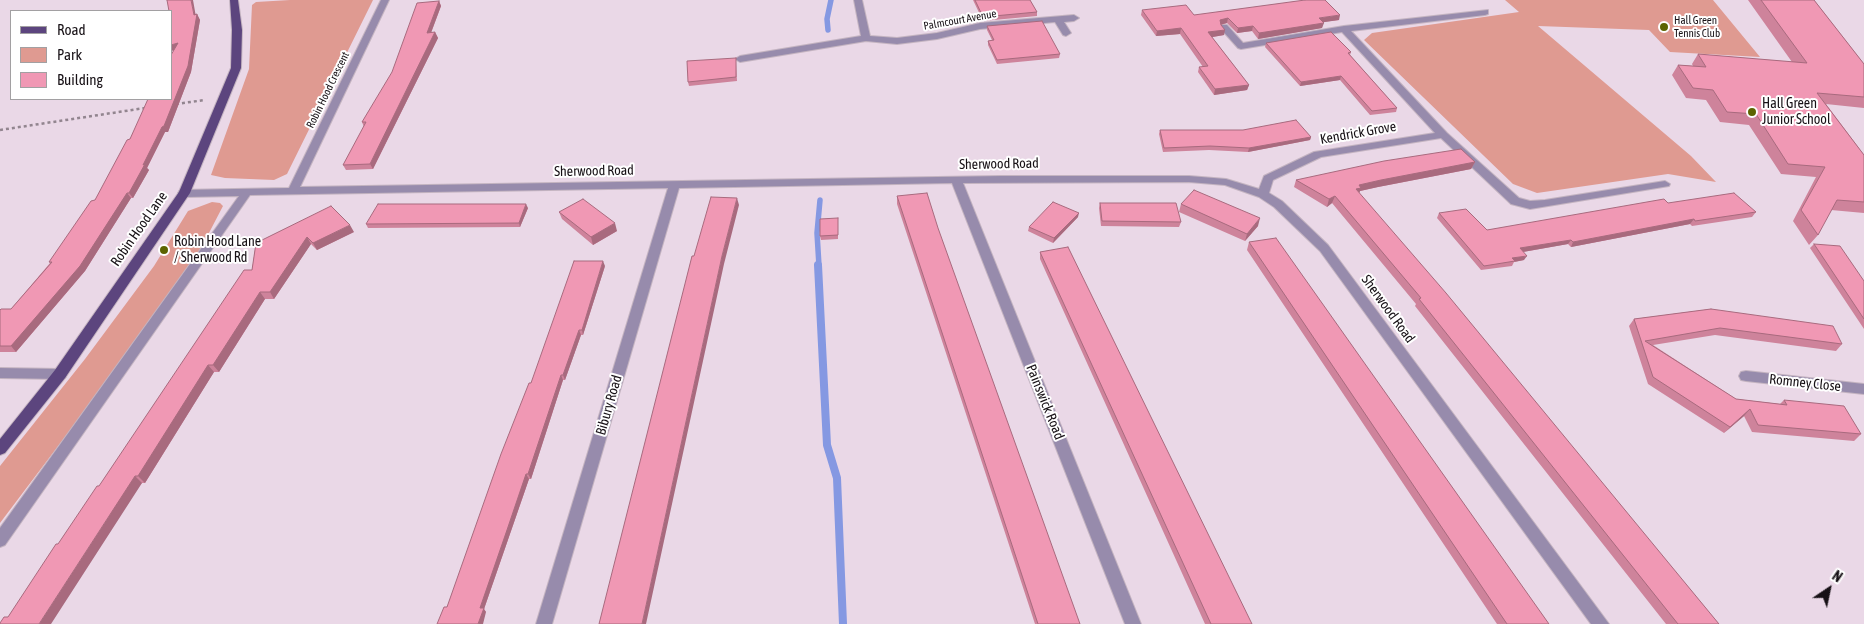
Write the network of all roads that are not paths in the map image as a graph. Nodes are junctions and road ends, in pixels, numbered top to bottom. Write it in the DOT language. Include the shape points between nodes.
graph roads {
  1 [pos="234,0"];
  2 [pos="385,0"];
  3 [pos="858,0"];
  4 [pos="1485,12"];
  5 [pos="1074,18"];
  6 [pos="1058,19"];
  7 [pos="1224,27"];
  8 [pos="1344,29"];
  9 [pos="1066,33"];
  10 [pos="866,38"];
  11 [pos="1241,46"];
  12 [pos="1250,56"];
  13 [pos="740,59"];
  14 [pos="1443,135"];
  15 [pos="956,180"];
  16 [pos="1665,184"];
  17 [pos="674,185"];
  18 [pos="293,190"];
  19 [pos="247,192"];
  20 [pos="184,193"];
  21 [pos="1263,194"];
  22 [pos="1515,201"];
  23 [pos="1507,210"];
  24 [pos="0,373"];
  25 [pos="60,374"];
  26 [pos="1746,376"];
  27 [pos="1864,389"];
  28 [pos="0,449"];
  29 [pos="0,540"];
  30 [pos="544,624"];
  31 [pos="1133,624"];
  32 [pos="1601,624"];
  1 -- 20 [label="main road, Robin Hood Lane" via="236,68"];
  2 -- 18 [label="street, Robin Hood Crescent"];
  3 -- 10 [label="street"];
  4 -- 8 [label="street"];
  5 -- 6 [label="street, Palmcourt Avenue"];
  6 -- 9 [label="street"];
  6 -- 10 [label="street, Palmcourt Avenue" via="980,26 897,41"];
  7 -- 11 [label="street"];
  8 -- 11 [label="street"];
  8 -- 14 [label="street"];
  10 -- 13 [label="street, Palmcourt Avenue"];
  11 -- 12 [label="street"];
  14 -- 21 [label="street, Kendrick Grove" via="1318,154 1268,178"];
  14 -- 22 [label="street"];
  15 -- 17 [label="street, Sherwood Road"];
  15 -- 21 [label="street, Sherwood Road" via="1208,180 1226,182"];
  15 -- 31 [label="street, Painswick Road"];
  16 -- 22 [label="street" via="1545,204"];
  17 -- 18 [label="street, Sherwood Road"];
  17 -- 30 [label="street, Bibury Road"];
  18 -- 19 [label="street, Sherwood Road"];
  19 -- 20 [label="street, Sherwood Road"];
  19 -- 29 [label="street"];
  20 -- 25 [label="main road, Robin Hood Lane"];
  21 -- 32 [label="street, Sherwood Road" via="1292,215 1324,248"];
  22 -- 23 [label="street"];
  24 -- 25 [label="street"];
  25 -- 28 [label="main road, Robin Hood Lane"];
  26 -- 27 [label="street, Romney Close"];
}
